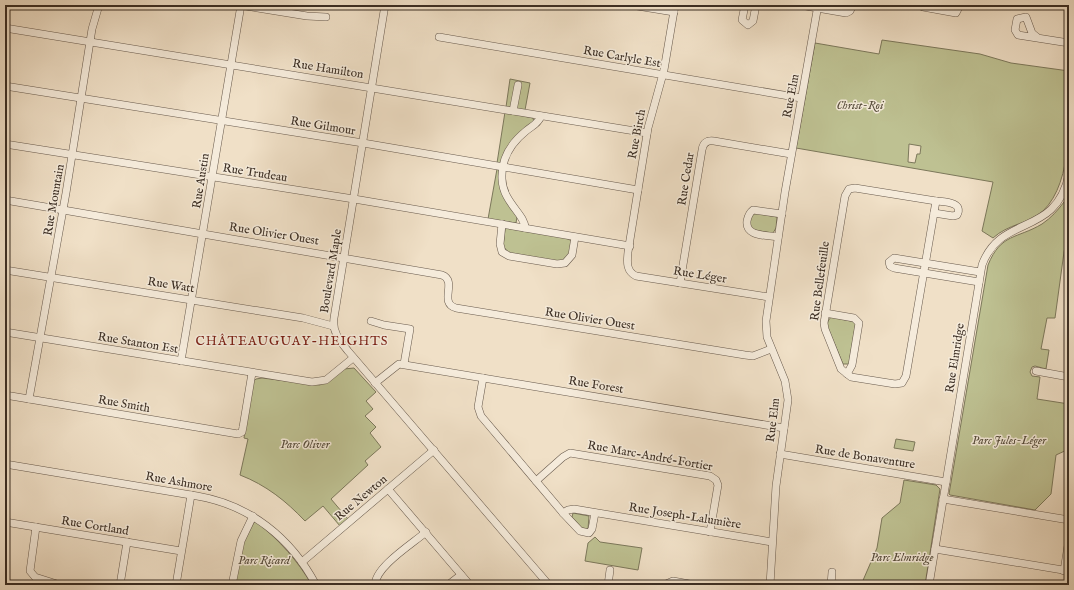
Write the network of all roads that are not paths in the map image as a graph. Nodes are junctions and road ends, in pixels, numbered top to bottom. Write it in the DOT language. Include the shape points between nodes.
graph roads {
  1 [pos="99,5"];
  2 [pos="241,5"];
  3 [pos="385,5"];
  4 [pos="631,5"];
  5 [pos="745,5"];
  6 [pos="756,5"];
  7 [pos="800,5"];
  8 [pos="853,5"];
  9 [pos="960,5"];
  10 [pos="817,6"];
  11 [pos="923,8"];
  12 [pos="674,9"];
  13 [pos="326,17"];
  14 [pos="5,28"];
  15 [pos="439,36"];
  16 [pos="1038,37"];
  17 [pos="90,41"];
  18 [pos="1069,43"];
  19 [pos="231,65"];
  20 [pos="662,75"];
  21 [pos="518,85"];
  22 [pos="5,86"];
  23 [pos="371,87"];
  24 [pos="81,98"];
  25 [pos="801,98"];
  26 [pos="513,110"];
  27 [pos="541,116"];
  28 [pos="222,121"];
  29 [pos="647,133"];
  30 [pos="362,143"];
  31 [pos="5,144"];
  32 [pos="791,154"];
  33 [pos="72,156"];
  34 [pos="502,167"];
  35 [pos="1069,174"];
  36 [pos="213,178"];
  37 [pos="638,190"];
  38 [pos="1066,194"];
  39 [pos="353,199"];
  40 [pos="5,200"];
  41 [pos="936,201"];
  42 [pos="63,210"];
  43 [pos="934,213"];
  44 [pos="782,214"];
  45 [pos="502,224"];
  46 [pos="525,228"];
  47 [pos="204,234"];
  48 [pos="575,237"];
  49 [pos="778,237"];
  50 [pos="630,246"];
  51 [pos="344,258"];
  52 [pos="925,263"];
  53 [pos="629,269"];
  54 [pos="5,270"];
  55 [pos="980,272"];
  56 [pos="924,273"];
  57 [pos="51,277"];
  58 [pos="979,282"];
  59 [pos="680,283"];
  60 [pos="769,297"];
  61 [pos="192,300"];
  62 [pos="825,313"];
  63 [pos="371,321"];
  64 [pos="333,326"];
  65 [pos="5,332"];
  66 [pos="40,338"];
  67 [pos="771,349"];
  68 [pos="353,358"];
  69 [pos="181,361"];
  70 [pos="404,364"];
  71 [pos="1036,371"];
  72 [pos="252,373"];
  73 [pos="847,374"];
  74 [pos="1069,376"];
  75 [pos="483,378"];
  76 [pos="375,383"];
  77 [pos="5,395"];
  78 [pos="29,399"];
  79 [pos="784,428"];
  80 [pos="434,450"];
  81 [pos="780,454"];
  82 [pos="5,464"];
  83 [pos="536,481"];
  84 [pos="946,482"];
  85 [pos="388,489"];
  86 [pos="191,495"];
  87 [pos="943,499"];
  88 [pos="595,512"];
  89 [pos="563,513"];
  90 [pos="253,516"];
  91 [pos="1069,520"];
  92 [pos="5,522"];
  93 [pos="36,528"];
  94 [pos="426,532"];
  95 [pos="710,532"];
  96 [pos="1069,539"];
  97 [pos="127,542"];
  98 [pos="772,542"];
  99 [pos="935,550"];
  100 [pos="181,551"];
  101 [pos="302,562"];
  102 [pos="610,570"];
  103 [pos="1066,571"];
  104 [pos="832,572"];
  105 [pos="461,574"];
  106 [pos="60,585"];
  107 [pos="120,585"];
  108 [pos="176,585"];
  109 [pos="232,585"];
  110 [pos="316,585"];
  111 [pos="375,585"];
  112 [pos="448,585"];
  113 [pos="470,585"];
  114 [pos="549,585"];
  115 [pos="608,585"];
  116 [pos="664,585"];
  117 [pos="695,585"];
  118 [pos="770,585"];
  119 [pos="831,585"];
  120 [pos="929,585"];
  1 -- 17 [label="street, Rue Mountain"];
  2 -- 13 [label="street"];
  2 -- 19 [label="street, Rue Austin"];
  3 -- 23 [label="street, Boulevard Maple"];
  4 -- 12 [label="street"];
  5 -- 6 [label="street" via="742,20 748,25 753,21"];
  7 -- 10 [label="street"];
  8 -- 10 [label="street" via="848,13"];
  9 -- 11 [label="street" via="956,12"];
  10 -- 25 [label="street, Rue Elm"];
  12 -- 20 [label="street, Rue Birch"];
  14 -- 17 [label="street, Rue Hamilton"];
  15 -- 20 [label="street, Rue Carlyle Est"];
  16 -- 18 [label="street"];
  17 -- 19 [label="street, Rue Hamilton"];
  17 -- 24 [label="street, Rue Mountain"];
  19 -- 23 [label="street, Rue Hamilton"];
  19 -- 28 [label="street, Rue Austin"];
  20 -- 25 [label="street, Rue Carlyle Est"];
  20 -- 29 [label="street, Rue Birch"];
  21 -- 26 [label="street"];
  22 -- 24 [label="street, Rue Gilmour"];
  23 -- 26 [label="street, Rue Hamilton"];
  23 -- 30 [label="street, Boulevard Maple"];
  24 -- 28 [label="street, Rue Gilmour"];
  24 -- 33 [label="street, Rue Mountain"];
  25 -- 32 [label="street, Rue Elm"];
  26 -- 27 [label="street, Rue Hamilton"];
  27 -- 29 [label="street, Rue Hamilton"];
  27 -- 34 [label="street" via="539,121 515,141 507,152"];
  28 -- 30 [label="street, Rue Gilmour"];
  28 -- 36 [label="street, Rue Austin"];
  29 -- 37 [label="street, Rue Birch"];
  30 -- 34 [label="street, Rue Gilmour"];
  30 -- 39 [label="street, Boulevard Maple"];
  31 -- 33 [label="street, Rue Trudeau"];
  32 -- 44 [label="street, Rue Elm"];
  32 -- 59 [label="street, Rue Cedar" via="714,141 705,143"];
  33 -- 36 [label="street, Rue Trudeau"];
  33 -- 42 [label="street, Rue Mountain"];
  34 -- 37 [label="street, Rue Gilmour"];
  34 -- 46 [label="street" via="503,191 524,222"];
  35 -- 38 [label="street, Rue Elmridge"];
  36 -- 39 [label="street, Rue Trudeau"];
  36 -- 47 [label="street, Rue Austin"];
  37 -- 50 [label="street, Rue Birch"];
  38 -- 55 [label="street, Rue Elmridge" via="1042,218 1009,232 998,240 986,254"];
  39 -- 45 [label="street, Rue Trudeau"];
  39 -- 51 [label="street, Boulevard Maple"];
  40 -- 42 [label="street, Rue Olivier Ouest"];
  41 -- 43 [label="street"];
  41 -- 43 [label="street, Rue Bellefeuille" via="954,204 959,210 953,216"];
  41 -- 62 [label="street, Rue Bellefeuille" via="855,188 847,191"];
  42 -- 47 [label="street, Rue Olivier Ouest"];
  42 -- 57 [label="street, Rue Mountain"];
  43 -- 52 [label="street"];
  44 -- 49 [label="street, Rue Elm"];
  44 -- 49 [label="street" via="756,210 750,212 748,217 749,231"];
  45 -- 46 [label="street, Rue Trudeau"];
  45 -- 48 [label="street" via="500,248 509,256 565,263 572,255"];
  46 -- 48 [label="street, Rue Trudeau"];
  47 -- 51 [label="street, Rue Olivier Ouest"];
  47 -- 61 [label="street, Rue Austin"];
  48 -- 50 [label="street, Rue Trudeau"];
  49 -- 60 [label="street, Rue Elm"];
  50 -- 53 [label="street, Rue Birch"];
  51 -- 64 [label="street, Boulevard Maple"];
  51 -- 67 [label="street, Rue Olivier Ouest" via="444,276 449,282 448,302 456,308 745,355 753,356"];
  52 -- 55 [label="street"];
  52 -- 56 [label="street"];
  52 -- 56 [label="street" via="894,258 889,262 892,268"];
  53 -- 59 [label="street, Rue Léger" via="636,276"];
  54 -- 57 [label="street, Rue Watt"];
  55 -- 58 [label="street, Rue Elmridge"];
  56 -- 58 [label="street"];
  56 -- 73 [label="street" via="904,381 895,384"];
  57 -- 61 [label="street, Rue Watt"];
  57 -- 66 [label="street, Rue Mountain"];
  58 -- 84 [label="street, Rue Elmridge"];
  59 -- 60 [label="street, Rue Léger"];
  60 -- 67 [label="street, Rue Elm" via="766,330"];
  61 -- 64 [label="street, Rue Watt" via="308,319"];
  61 -- 69 [label="street, Rue Austin"];
  62 -- 73 [label="street, Rue Bellefeuille" via="825,330 841,368"];
  62 -- 73 [label="street" via="854,318 859,323 852,365"];
  63 -- 70 [label="street" via="410,329"];
  64 -- 68 [label="street, Boulevard Maple" via="339,340"];
  65 -- 66 [label="street, Rue Stanton Est"];
  66 -- 69 [label="street, Rue Stanton Est"];
  66 -- 78 [label="street, Rue Mountain"];
  67 -- 79 [label="street, Rue Elm" via="787,391 788,404"];
  68 -- 72 [label="street, Rue Stanton Est" via="321,382"];
  68 -- 76 [label="street, Boulevard Maple"];
  69 -- 72 [label="street, Rue Stanton Est"];
  70 -- 75 [label="street, Rue Forest"];
  70 -- 76 [label="street" via="396,365"];
  71 -- 74 [label="street"];
  72 -- 78 [label="street, Rue Smith" via="243,427 240,433 233,434"];
  75 -- 79 [label="street, Rue Forest"];
  75 -- 83 [label="street" via="479,413"];
  76 -- 80 [label="street, Boulevard Maple"];
  77 -- 78 [label="street, Rue Smith"];
  79 -- 81 [label="street, Rue Elm"];
  80 -- 85 [label="street, Rue Newton"];
  80 -- 114 [label="street, Boulevard Maple"];
  81 -- 84 [label="street, Rue de Bonaventure"];
  81 -- 98 [label="street, Rue Elm"];
  82 -- 86 [label="street, Rue Ashmore"];
  83 -- 89 [label="street"];
  83 -- 95 [label="street, Rue Marc-André-Fortier" via="570,453 710,476 718,485"];
  84 -- 87 [label="street, Rue Elmridge"];
  85 -- 94 [label="street"];
  85 -- 101 [label="street, Rue Newton"];
  86 -- 90 [label="street, Rue Ashmore" via="225,503"];
  86 -- 100 [label="street"];
  87 -- 91 [label="street"];
  87 -- 99 [label="street, Rue Elmridge"];
  88 -- 89 [label="street, Rue Joseph-Lalumière" via="571,509"];
  88 -- 89 [label="street" via="592,531 589,533 580,531"];
  88 -- 95 [label="street, Rue Joseph-Lalumière"];
  90 -- 101 [label="street, Rue Ashmore" via="280,538"];
  90 -- 109 [label="street" via="241,541"];
  92 -- 93 [label="street, Rue Cortland"];
  93 -- 97 [label="street, Rue Cortland"];
  93 -- 106 [label="street" via="30,571 35,577"];
  94 -- 105 [label="street"];
  94 -- 111 [label="street" via="381,570 376,577"];
  95 -- 98 [label="street, Rue Joseph-Lalumière"];
  96 -- 103 [label="street"];
  97 -- 100 [label="street, Rue Cortland"];
  97 -- 107 [label="street"];
  98 -- 118 [label="street, Rue Elm"];
  99 -- 103 [label="street"];
  99 -- 120 [label="street, Rue Elmridge"];
  100 -- 108 [label="street"];
  101 -- 110 [label="street, Rue Ashmore"];
  102 -- 115 [label="street"];
  104 -- 119 [label="street"];
  105 -- 112 [label="street"];
  105 -- 113 [label="street"];
  116 -- 117 [label="street" via="672,581"];
}
